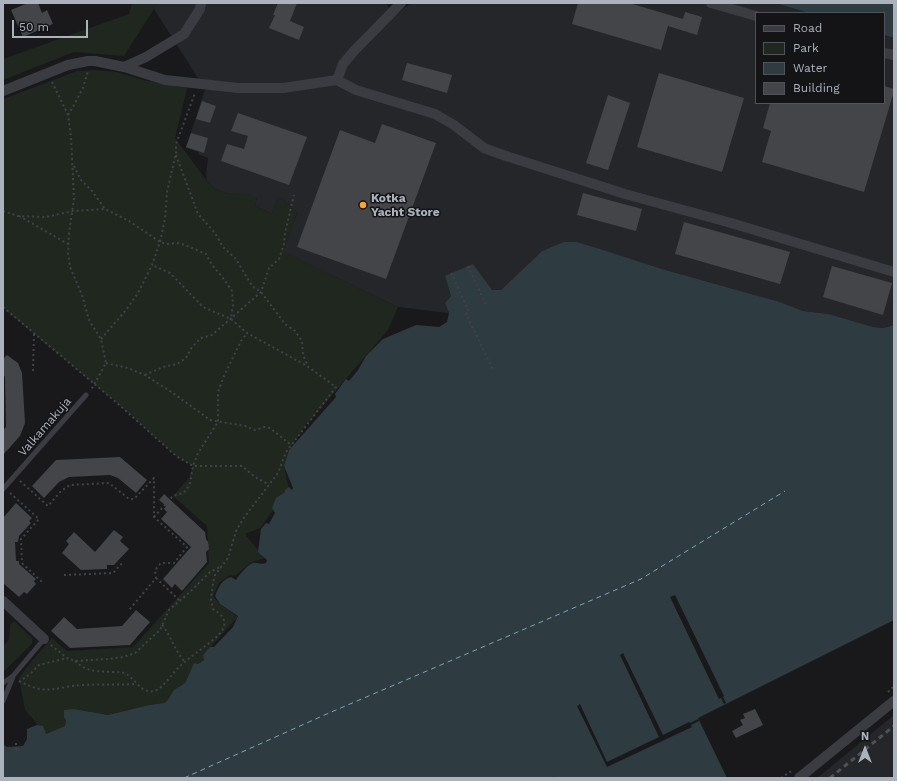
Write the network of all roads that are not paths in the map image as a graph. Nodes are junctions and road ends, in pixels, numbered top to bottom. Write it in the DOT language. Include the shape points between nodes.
graph roads {
  1 [pos="201,3"];
  2 [pos="401,3"];
  3 [pos="711,3"];
  4 [pos="755,16"];
  5 [pos="124,67"];
  6 [pos="337,80"];
  7 [pos="3,91"];
  8 [pos="894,272"];
  9 [pos="86,395"];
  10 [pos="4,489"];
  11 [pos="3,601"];
  12 [pos="44,639"];
  13 [pos="13,676"];
  14 [pos="3,683"];
  15 [pos="3,701"];
  16 [pos="894,702"];
  17 [pos="799,778"];
  1 -- 5 [label="street" via="200,9 184,34"];
  2 -- 6 [label="street" via="343,64"];
  3 -- 4 [label="street"];
  5 -- 6 [label="street" via="165,80 238,88 283,88"];
  5 -- 7 [label="street" via="88,61 68,65"];
  6 -- 8 [label="street" via="356,90 435,114 484,148 503,155 625,194"];
  9 -- 10 [label="lane, Valkamakuja"];
  11 -- 12 [label="street"];
  12 -- 13 [label="lane"];
  13 -- 14 [label="lane"];
  13 -- 15 [label="lane"];
  16 -- 17 [label="street"];
}
